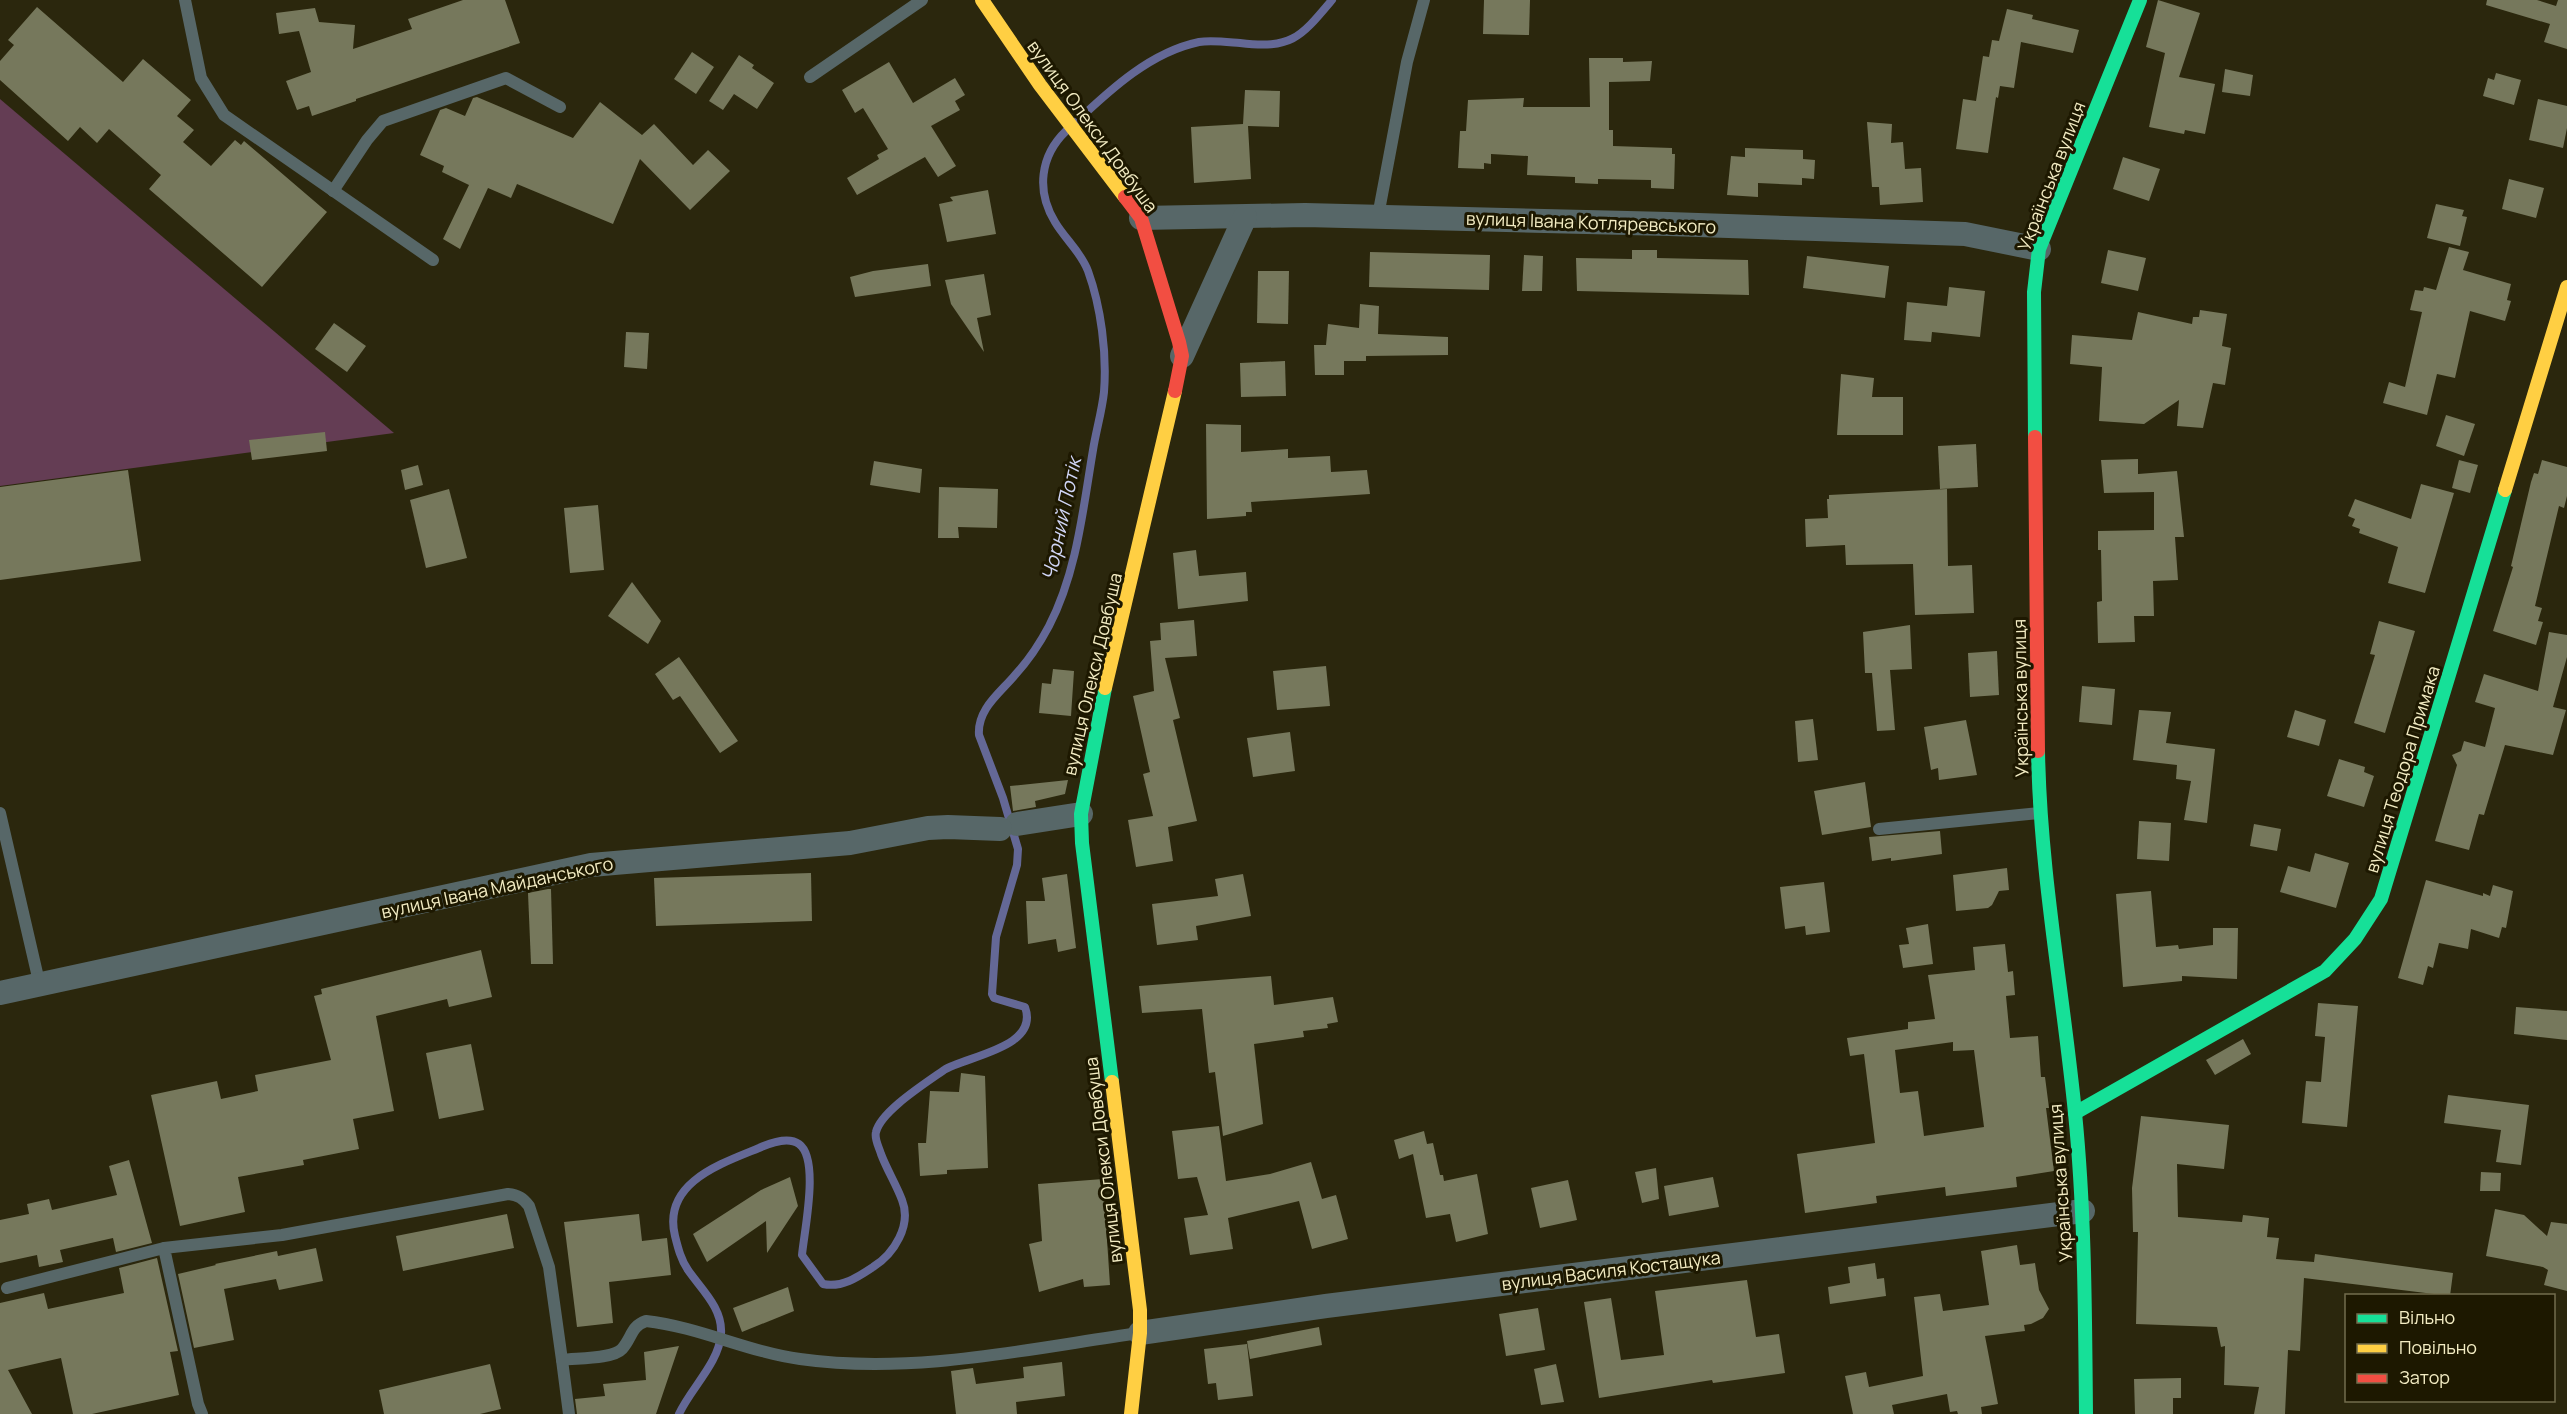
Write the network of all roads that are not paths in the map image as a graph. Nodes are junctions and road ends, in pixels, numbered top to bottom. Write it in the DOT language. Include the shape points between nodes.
graph roads {
  1 [pos="185,0"];
  2 [pos="922,0"];
  3 [pos="982,0"];
  4 [pos="1424,0"];
  5 [pos="2140,0"];
  6 [pos="810,77"];
  7 [pos="560,106"];
  8 [pos="333,191"];
  9 [pos="1378,216"];
  10 [pos="1245,217"];
  11 [pos="1141,218"];
  12 [pos="2039,249"];
  13 [pos="433,260"];
  14 [pos="2567,287"];
  15 [pos="1182,356"];
  16 [pos="0,813"];
  17 [pos="2039,813"];
  18 [pos="1081,814"];
  19 [pos="1879,829"];
  20 [pos="40,986"];
  21 [pos="0,993"];
  22 [pos="2075,1113"];
  23 [pos="2083,1211"];
  24 [pos="164,1248"];
  25 [pos="7,1288"];
  26 [pos="1140,1333"];
  27 [pos="562,1360"];
  28 [pos="202,1414"];
  29 [pos="569,1414"];
  30 [pos="1131,1414"];
  31 [pos="2086,1414"];
  1 -- 8 [label="lane" via="201,78 224,115"];
  2 -- 6 [label="lane"];
  3 -- 11 [label="street, вулиця Олекси Довбуша" via="1056,107"];
  4 -- 9 [label="lane" via="1407,62"];
  5 -- 12 [label="street, Українська вулиця"];
  7 -- 8 [label="lane" via="506,78 383,121"];
  8 -- 13 [label="lane"];
  9 -- 10 [label="street, вулиця Івана Котляревського"];
  9 -- 12 [label="street, вулиця Івана Котляревського" via="1965,234"];
  10 -- 11 [label="street, вулиця Івана Котляревського"];
  10 -- 15 [label="street"];
  11 -- 15 [label="street, вулиця Олекси Довбуша"];
  12 -- 17 [label="street, Українська вулиця" via="2034,292"];
  14 -- 22 [label="street, вулиця Теодора Примака" via="2381,899 2355,939 2325,971"];
  15 -- 18 [label="street, вулиця Олекси Довбуша" via="1098,715"];
  16 -- 20 [label="lane"];
  17 -- 19 [label="lane"];
  17 -- 22 [label="street, Українська вулиця"];
  18 -- 20 [label="street, вулиця Івана Майданського" via="1009,826 938,827 850,843 591,865"];
  18 -- 26 [label="street, вулиця Олекси Довбуша"];
  20 -- 21 [label="street, вулиця Івана Майданського"];
  22 -- 23 [label="street, Українська вулиця"];
  23 -- 26 [label="street, вулиця Василя Костащука"];
  23 -- 31 [label="street, Українська вулиця"];
  24 -- 25 [label="lane"];
  24 -- 27 [label="lane" via="282,1234 517,1195 529,1206 549,1267"];
  24 -- 28 [label="lane"];
  26 -- 27 [label="lane" via="913,1364 821,1362 646,1321 638,1324 616,1353"];
  26 -- 30 [label="street, вулиця Олекси Довбуша"];
  27 -- 29 [label="lane"];
}
